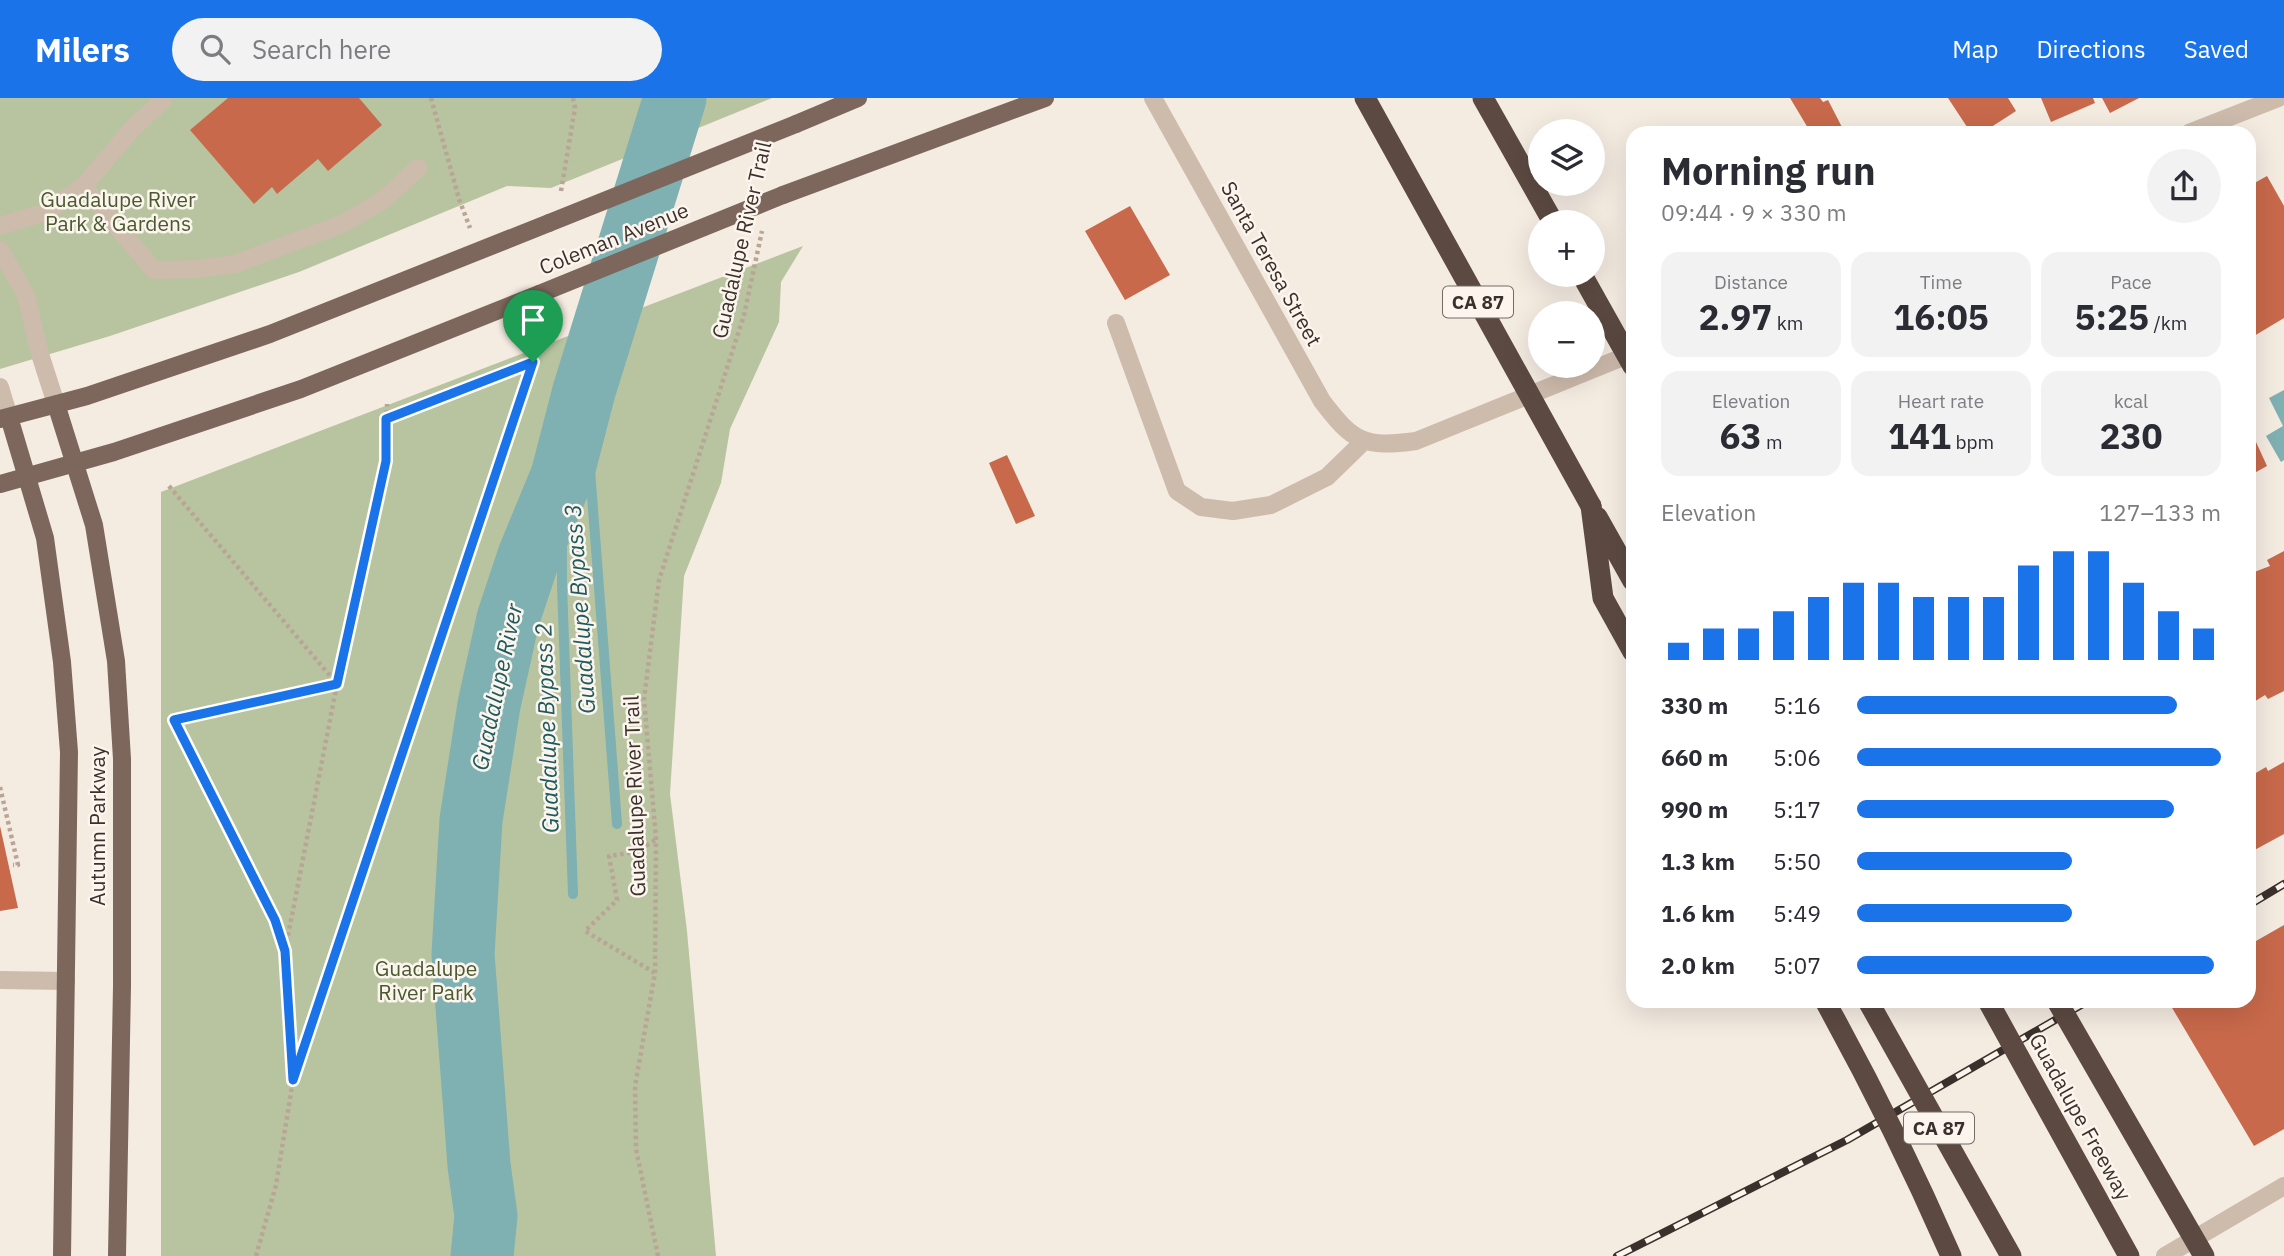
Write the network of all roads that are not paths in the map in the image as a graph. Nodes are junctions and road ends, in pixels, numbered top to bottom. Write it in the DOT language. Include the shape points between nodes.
graph roads {
  1 [pos="858,98"];
  2 [pos="1045,98"];
  3 [pos="1153,98"];
  4 [pos="1365,98"];
  5 [pos="1483,98"];
  6 [pos="2278,98"];
  7 [pos="162,101"];
  8 [pos="2207,126"];
  9 [pos="418,168"];
  10 [pos="83,187"];
  11 [pos="1545,210"];
  12 [pos="0,226"];
  13 [pos="0,250"];
  14 [pos="1589,287"];
  15 [pos="1116,323"];
  16 [pos="1626,354"];
  17 [pos="1626,357"];
  18 [pos="0,387"];
  19 [pos="56,404"];
  20 [pos="4,418"];
  21 [pos="1363,442"];
  22 [pos="75,463"];
  23 [pos="26,477"];
  24 [pos="0,484"];
  25 [pos="1591,506"];
  26 [pos="1626,568"];
  27 [pos="1626,639"];
  28 [pos="0,980"];
  29 [pos="66,981"];
  30 [pos="1829,1008"];
  31 [pos="1872,1008"];
  32 [pos="1992,1008"];
  33 [pos="2061,1008"];
  34 [pos="2284,1186"];
  35 [pos="62,1256"];
  36 [pos="117,1256"];
  37 [pos="1951,1256"];
  38 [pos="2011,1256"];
  39 [pos="2129,1256"];
  40 [pos="2165,1256"];
  41 [pos="2204,1256"];
  1 -- 19 [label="main road, Coleman Avenue, bridge" via="270,334"];
  2 -- 22 [label="main road, Coleman Avenue, bridge" via="783,195 540,301 300,389"];
  3 -- 21 [label="street, Santa Teresa Street" via="1322,401 1339,423"];
  4 -- 25 [label="highway, CA 87, bridge"];
  5 -- 11 [label="highway"];
  6 -- 8 [label="street"];
  7 -- 10 [label="street"];
  9 -- 10 [label="street" via="382,201 342,224 235,264 198,268 154,270"];
  10 -- 12 [label="street" via="46,212"];
  13 -- 19 [label="street" via="26,295"];
  14 -- 16 [label="highway, bridge"];
  15 -- 21 [label="street" via="1177,491 1201,507 1233,511 1271,505 1327,477"];
  17 -- 21 [label="street" via="1416,441"];
  18 -- 20 [label="street"];
  19 -- 20 [label="main road, Coleman Avenue"];
  19 -- 22 [label="main road, Autumn Parkway"];
  20 -- 23 [label="main road, Autumn Parkway"];
  22 -- 23 [label="main road, Coleman Avenue"];
  22 -- 36 [label="main road, Autumn Parkway" via="94,525 116,661 122,759"];
  23 -- 24 [label="main road, Coleman Avenue"];
  23 -- 29 [label="main road, Autumn Parkway" via="45,538 62,662 69,752"];
  25 -- 26 [label="highway, CA 87"];
  25 -- 27 [label="highway" via="1603,598"];
  28 -- 29 [label="street"];
  29 -- 35 [label="main road, Autumn Parkway"];
  30 -- 37 [label="highway, bridge" via="1920,1185"];
  31 -- 38 [label="highway, CA 87, bridge"];
  32 -- 39 [label="highway, Guadalupe Freeway, bridge"];
  33 -- 41 [label="highway, bridge"];
  34 -- 40 [label="street"];
}
